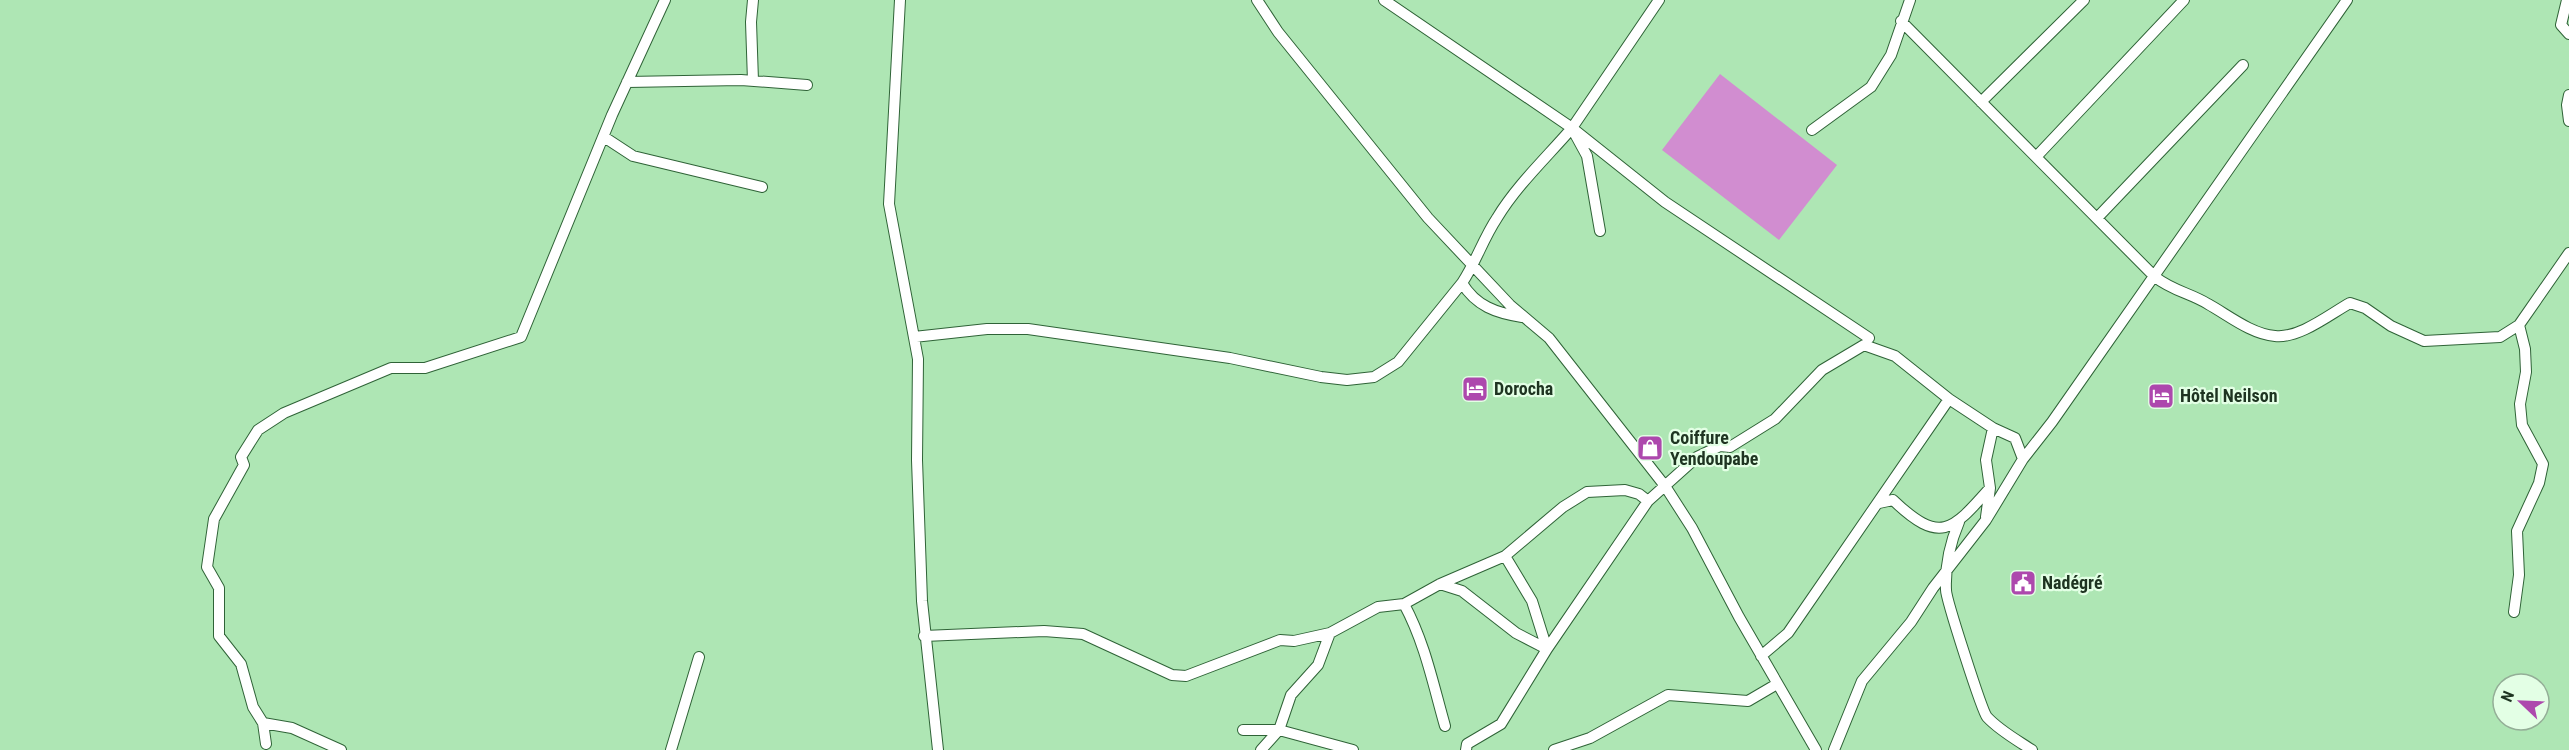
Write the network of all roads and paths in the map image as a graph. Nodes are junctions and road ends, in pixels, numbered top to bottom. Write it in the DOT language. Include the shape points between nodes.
graph roads {
  1 [pos="665,0"];
  2 [pos="753,0"];
  3 [pos="900,0"];
  4 [pos="1257,0"];
  5 [pos="1384,0"];
  6 [pos="1659,0"];
  7 [pos="1910,0"];
  8 [pos="2084,0"];
  9 [pos="2184,0"];
  10 [pos="2347,0"];
  11 [pos="2567,0"];
  12 [pos="1901,21"];
  13 [pos="2569,34"];
  14 [pos="2243,65"];
  15 [pos="753,81"];
  16 [pos="627,82"];
  17 [pos="807,85"];
  18 [pos="2569,95"];
  19 [pos="1981,102"];
  20 [pos="2569,121"];
  21 [pos="1572,128"];
  22 [pos="1812,130"];
  23 [pos="604,137"];
  24 [pos="2036,157"];
  25 [pos="762,188"];
  26 [pos="2097,218"];
  27 [pos="1600,231"];
  28 [pos="2569,253"];
  29 [pos="1474,266"];
  30 [pos="2155,277"];
  31 [pos="1462,283"];
  32 [pos="1522,317"];
  33 [pos="2519,325"];
  34 [pos="914,337"];
  35 [pos="1869,338"];
  36 [pos="1949,399"];
  37 [pos="1993,428"];
  38 [pos="2023,459"];
  39 [pos="1665,486"];
  40 [pos="1990,488"];
  41 [pos="1648,501"];
  42 [pos="1879,502"];
  43 [pos="1986,520"];
  44 [pos="1959,522"];
  45 [pos="1504,556"];
  46 [pos="1948,570"];
  47 [pos="1440,584"];
  48 [pos="1404,604"];
  49 [pos="2514,612"];
  50 [pos="1330,633"];
  51 [pos="924,636"];
  52 [pos="1547,649"];
  53 [pos="1761,656"];
  54 [pos="699,657"];
  55 [pos="1778,684"];
  56 [pos="263,723"];
  57 [pos="1445,726"];
  58 [pos="1243,730"];
  59 [pos="1279,730"];
  60 [pos="266,744"];
  61 [pos="341,750"];
  62 [pos="671,750"];
  63 [pos="938,750"];
  64 [pos="1261,750"];
  65 [pos="1353,750"];
  66 [pos="1466,750"];
  67 [pos="1554,750"];
  68 [pos="1816,750"];
  69 [pos="1834,750"];
  70 [pos="2032,750"];
  1 -- 16 [label="street"];
  2 -- 15 [label="street"];
  3 -- 34 [label="street" via="889,204"];
  4 -- 29 [label="street" via="1278,32 1428,218"];
  5 -- 21 [label="street"];
  6 -- 21 [label="street"];
  7 -- 12 [label="street"];
  8 -- 19 [label="street"];
  9 -- 24 [label="street"];
  10 -- 30 [label="street"];
  11 -- 13 [label="street" via="2561,24"];
  12 -- 19 [label="street"];
  12 -- 22 [label="street" via="1891,55 1871,87"];
  14 -- 26 [label="street"];
  15 -- 16 [label="street"];
  15 -- 17 [label="street"];
  16 -- 23 [label="street"];
  18 -- 20 [label="street"];
  19 -- 24 [label="street"];
  21 -- 27 [label="street" via="1587,156"];
  21 -- 29 [label="street" via="1498,216"];
  21 -- 35 [label="street" via="1665,202"];
  23 -- 25 [label="street" via="633,156"];
  23 -- 56 [label="street" via="521,337 425,368 391,368 284,413 258,430 241,457 244,465 214,519 207,567 219,588 219,636 241,664 253,707"];
  24 -- 26 [label="street"];
  26 -- 30 [label="street"];
  28 -- 33 [label="street"];
  29 -- 31 [label="street"];
  29 -- 32 [label="street"];
  30 -- 33 [label="street" via="2243,325 2275,336 2312,326 2350,303 2424,341 2500,337"];
  30 -- 38 [label="street"];
  31 -- 32 [label="street" via="1467,292 1491,311"];
  31 -- 34 [label="street" via="1398,362 1374,377 1347,380 1028,328"];
  32 -- 39 [label="street" via="1549,338"];
  33 -- 49 [label="street" via="2526,372 2520,404 2522,425 2543,464 2539,483 2517,531 2519,575"];
  34 -- 51 [label="street" via="918,359 917,460"];
  36 -- 37 [label="street"];
  36 -- 39 [label="street" via="1895,356 1864,345 1822,370 1775,419 1730,447 1720,446 1697,457"];
  36 -- 42 [label="street"];
  37 -- 38 [label="street" via="2015,438"];
  37 -- 40 [label="street" via="1986,460"];
  38 -- 43 [label="street"];
  39 -- 41 [label="street"];
  39 -- 53 [label="street"];
  40 -- 43 [label="street"];
  40 -- 44 [label="street"];
  41 -- 45 [label="street" via="1624,490 1587,492"];
  41 -- 52 [label="street"];
  42 -- 44 [label="street" via="1893,500 1921,524 1940,528"];
  42 -- 53 [label="street" via="1788,633"];
  43 -- 46 [label="street"];
  44 -- 46 [label="street" via="1949,545"];
  45 -- 47 [label="street"];
  45 -- 52 [label="street" via="1532,601"];
  46 -- 69 [label="street" via="1863,681"];
  46 -- 70 [label="street" via="1946,591 1986,716"];
  47 -- 48 [label="street"];
  47 -- 52 [label="street" via="1462,591 1516,633"];
  48 -- 50 [label="street" via="1378,608"];
  48 -- 57 [label="street" via="1425,650"];
  50 -- 51 [label="street" via="1280,640 1186,676 1172,675 1083,634 1044,631"];
  50 -- 59 [label="street" via="1318,665 1291,695"];
  51 -- 63 [label="street"];
  52 -- 66 [label="street" via="1501,724 1474,738"];
  53 -- 55 [label="street"];
  54 -- 62 [label="street"];
  55 -- 67 [label="street" via="1748,701 1668,695 1590,738"];
  55 -- 68 [label="street"];
  56 -- 60 [label="street"];
  56 -- 61 [label="street" via="292,728"];
  58 -- 59 [label="street"];
  59 -- 64 [label="street"];
  59 -- 65 [label="street"];
}
